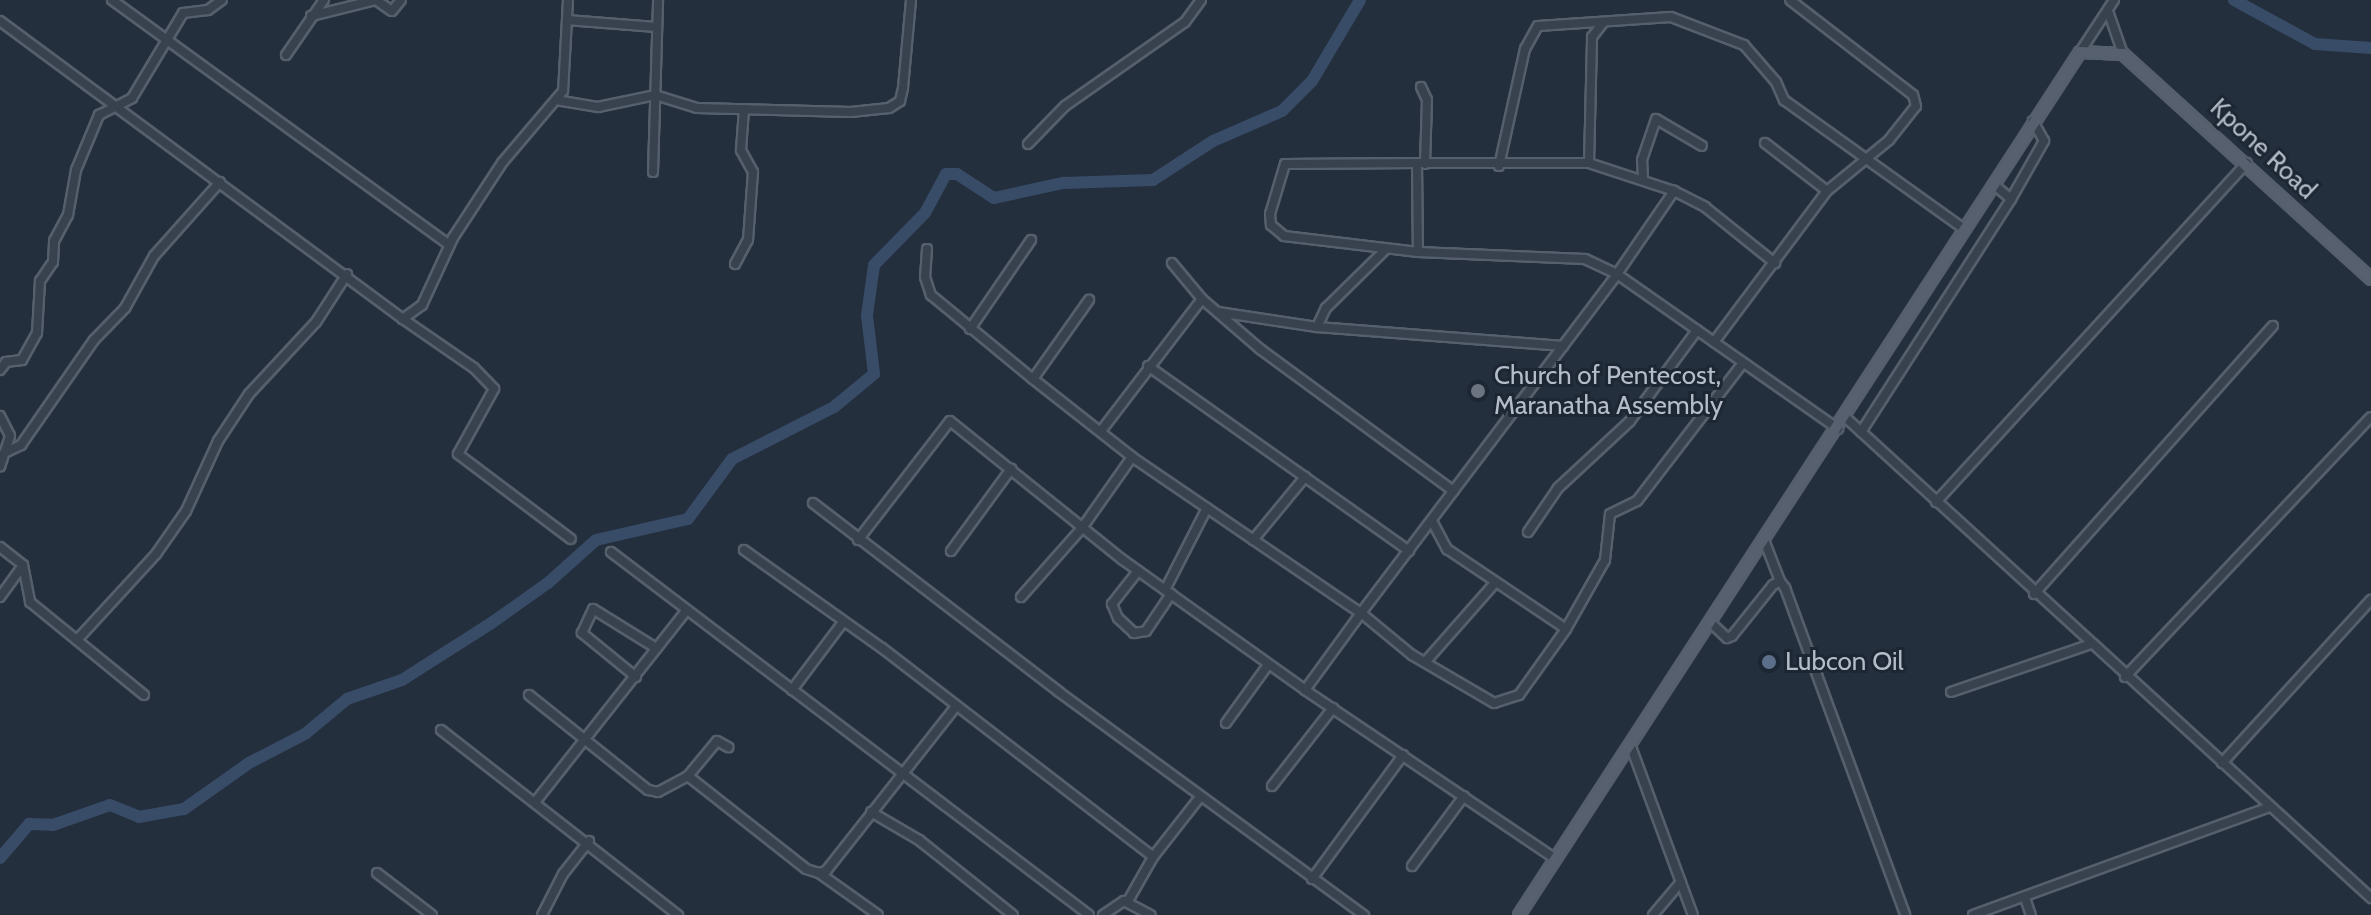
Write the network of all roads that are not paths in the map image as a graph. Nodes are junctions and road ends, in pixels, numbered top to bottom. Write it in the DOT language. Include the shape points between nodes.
graph roads {
  1 [pos="112,0"];
  2 [pos="222,0"];
  3 [pos="324,0"];
  4 [pos="375,0"];
  5 [pos="401,0"];
  6 [pos="568,0"];
  7 [pos="658,0"];
  8 [pos="911,0"];
  9 [pos="1201,0"];
  10 [pos="1790,0"];
  11 [pos="2114,0"];
  12 [pos="2108,11"];
  13 [pos="311,16"];
  14 [pos="567,20"];
  15 [pos="0,21"];
  16 [pos="1603,23"];
  17 [pos="656,27"];
  18 [pos="163,40"];
  19 [pos="2080,52"];
  20 [pos="2123,54"];
  21 [pos="286,55"];
  22 [pos="1421,87"];
  23 [pos="655,95"];
  24 [pos="556,100"];
  25 [pos="114,106"];
  26 [pos="744,109"];
  27 [pos="2033,121"];
  28 [pos="1765,143"];
  29 [pos="1028,144"];
  30 [pos="1702,146"];
  31 [pos="1867,159"];
  32 [pos="1589,163"];
  33 [pos="2247,163"];
  34 [pos="1421,164"];
  35 [pos="1499,166"];
  36 [pos="653,172"];
  37 [pos="1643,178"];
  38 [pos="220,182"];
  39 [pos="1993,184"];
  40 [pos="1674,191"];
  41 [pos="1827,191"];
  42 [pos="2011,199"];
  43 [pos="1964,229"];
  44 [pos="1031,240"];
  45 [pos="449,245"];
  46 [pos="927,249"];
  47 [pos="1385,250"];
  48 [pos="1418,252"];
  49 [pos="1172,263"];
  50 [pos="1775,263"];
  51 [pos="735,264"];
  52 [pos="347,274"];
  53 [pos="1617,274"];
  54 [pos="2371,279"];
  55 [pos="1202,299"];
  56 [pos="1089,300"];
  57 [pos="1216,312"];
  58 [pos="403,319"];
  59 [pos="2273,326"];
  60 [pos="1317,327"];
  61 [pos="970,329"];
  62 [pos="1697,330"];
  63 [pos="1714,342"];
  64 [pos="1563,346"];
  65 [pos="1743,363"];
  66 [pos="1148,366"];
  67 [pos="0,370"];
  68 [pos="1033,379"];
  69 [pos="0,416"];
  70 [pos="1845,417"];
  71 [pos="2370,418"];
  72 [pos="1838,429"];
  73 [pos="1101,431"];
  74 [pos="1861,432"];
  75 [pos="4,453"];
  76 [pos="1132,457"];
  77 [pos="0,466"];
  78 [pos="1011,469"];
  79 [pos="1305,477"];
  80 [pos="1453,491"];
  81 [pos="1936,502"];
  82 [pos="813,503"];
  83 [pos="1207,508"];
  84 [pos="1433,523"];
  85 [pos="1082,528"];
  86 [pos="1528,532"];
  87 [pos="571,539"];
  88 [pos="858,540"];
  89 [pos="1253,540"];
  90 [pos="1764,540"];
  91 [pos="0,547"];
  92 [pos="744,550"];
  93 [pos="951,551"];
  94 [pos="1409,551"];
  95 [pos="611,552"];
  96 [pos="23,565"];
  97 [pos="1138,571"];
  98 [pos="1780,581"];
  99 [pos="1495,583"];
  100 [pos="1168,592"];
  101 [pos="2034,594"];
  102 [pos="0,597"];
  103 [pos="1021,597"];
  104 [pos="2371,600"];
  105 [pos="687,610"];
  106 [pos="1360,615"];
  107 [pos="843,622"];
  108 [pos="1711,623"];
  109 [pos="1566,629"];
  110 [pos="77,640"];
  111 [pos="2088,645"];
  112 [pos="656,648"];
  113 [pos="1427,660"];
  114 [pos="1268,665"];
  115 [pos="636,677"];
  116 [pos="2125,677"];
  117 [pos="792,690"];
  118 [pos="1305,690"];
  119 [pos="1951,692"];
  120 [pos="144,695"];
  121 [pos="529,695"];
  122 [pos="1333,708"];
  123 [pos="954,709"];
  124 [pos="1226,723"];
  125 [pos="441,730"];
  126 [pos="585,738"];
  127 [pos="1630,744"];
  128 [pos="728,747"];
  129 [pos="1403,755"];
  130 [pos="2222,763"];
  131 [pos="901,774"];
  132 [pos="688,776"];
  133 [pos="1272,786"];
  134 [pos="1464,796"];
  135 [pos="1200,797"];
  136 [pos="536,801"];
  137 [pos="2269,807"];
  138 [pos="871,812"];
  139 [pos="589,841"];
  140 [pos="1153,857"];
  141 [pos="1556,859"];
  142 [pos="1412,866"];
  143 [pos="377,873"];
  144 [pos="819,873"];
  145 [pos="1312,879"];
  146 [pos="1681,882"];
  147 [pos="2025,898"];
  148 [pos="2371,898"];
  149 [pos="1128,901"];
  150 [pos="432,915"];
  151 [pos="542,915"];
  152 [pos="678,915"];
  153 [pos="878,915"];
  154 [pos="1013,915"];
  155 [pos="1089,915"];
  156 [pos="1103,915"];
  157 [pos="1150,915"];
  158 [pos="1364,915"];
  159 [pos="1519,915"];
  160 [pos="1653,915"];
  161 [pos="1693,915"];
  162 [pos="1905,915"];
  163 [pos="1973,915"];
  164 [pos="2031,915"];
  1 -- 18 [label="street"];
  2 -- 18 [label="street" via="208,10 183,13"];
  3 -- 13 [label="street"];
  4 -- 5 [label="street" via="392,11"];
  4 -- 13 [label="street"];
  6 -- 14 [label="street"];
  7 -- 17 [label="street"];
  8 -- 26 [label="street" via="900,101 889,108 851,112"];
  9 -- 29 [label="street" via="1185,22 1065,106"];
  10 -- 31 [label="street" via="1916,100 1896,133"];
  11 -- 12 [label="street"];
  12 -- 19 [label="street"];
  12 -- 20 [label="street, Kpone Road"];
  13 -- 21 [label="street"];
  14 -- 17 [label="street"];
  14 -- 24 [label="street" via="563,86"];
  15 -- 25 [label="street"];
  16 -- 31 [label="street" via="1671,17 1739,42 1776,82 1784,100"];
  16 -- 32 [label="street" via="1592,37"];
  16 -- 35 [label="street" via="1547,22 1532,32"];
  17 -- 23 [label="street"];
  18 -- 25 [label="street" via="132,98"];
  18 -- 45 [label="street"];
  19 -- 20 [label="main road"];
  19 -- 27 [label="main road"];
  20 -- 33 [label="main road, Kpone Road"];
  22 -- 34 [label="street" via="1427,100"];
  23 -- 24 [label="street" via="598,107"];
  23 -- 26 [label="street" via="697,108"];
  23 -- 36 [label="street"];
  24 -- 45 [label="street" via="502,163"];
  25 -- 38 [label="street"];
  25 -- 67 [label="street" via="93,125 76,170 68,215 54,241 53,262 40,281 37,333 22,360 6,362"];
  26 -- 51 [label="street" via="741,150 753,172 748,240"];
  27 -- 39 [label="main road"];
  27 -- 42 [label="street" via="2044,141"];
  28 -- 41 [label="street"];
  30 -- 37 [label="street" via="1656,119 1642,160"];
  31 -- 41 [label="street"];
  31 -- 43 [label="street"];
  32 -- 35 [label="street"];
  32 -- 37 [label="street"];
  33 -- 54 [label="main road, Kpone Road"];
  33 -- 81 [label="street"];
  34 -- 35 [label="street"];
  34 -- 47 [label="street" via="1300,163 1280,169 1270,214 1276,231 1310,242"];
  34 -- 48 [label="street"];
  37 -- 40 [label="street"];
  38 -- 52 [label="street"];
  38 -- 75 [label="street" via="154,256 125,308 94,340 21,445"];
  39 -- 42 [label="street"];
  39 -- 43 [label="main road"];
  40 -- 50 [label="street" via="1705,207"];
  40 -- 53 [label="street"];
  41 -- 50 [label="street"];
  42 -- 74 [label="street"];
  43 -- 70 [label="main road"];
  44 -- 61 [label="street"];
  45 -- 58 [label="street" via="422,305"];
  46 -- 61 [label="street" via="925,277 931,295"];
  47 -- 48 [label="street"];
  47 -- 60 [label="street" via="1326,308"];
  48 -- 53 [label="street" via="1569,256"];
  49 -- 55 [label="street"];
  50 -- 63 [label="street"];
  52 -- 58 [label="street"];
  52 -- 110 [label="street" via="316,322 249,394 218,441 186,511 156,554"];
  53 -- 62 [label="street"];
  53 -- 64 [label="street"];
  55 -- 57 [label="street"];
  55 -- 66 [label="street"];
  56 -- 68 [label="street"];
  57 -- 60 [label="street"];
  57 -- 80 [label="street"];
  58 -- 87 [label="street" via="492,384 493,395 458,454"];
  59 -- 101 [label="street"];
  60 -- 64 [label="street"];
  61 -- 68 [label="street"];
  62 -- 63 [label="street"];
  62 -- 86 [label="street" via="1630,421 1558,488"];
  63 -- 65 [label="street"];
  64 -- 80 [label="street"];
  65 -- 72 [label="street"];
  65 -- 109 [label="street" via="1637,501 1610,514 1605,560"];
  66 -- 73 [label="street"];
  66 -- 79 [label="street"];
  68 -- 73 [label="street"];
  69 -- 75 [label="street" via="10,436"];
  70 -- 72 [label="main road"];
  70 -- 74 [label="street"];
  71 -- 116 [label="street"];
  72 -- 90 [label="main road"];
  73 -- 76 [label="street"];
  74 -- 81 [label="street"];
  75 -- 77 [label="street"];
  76 -- 83 [label="street"];
  76 -- 85 [label="street"];
  78 -- 85 [label="street"];
  78 -- 88 [label="street" via="945,422"];
  78 -- 93 [label="street"];
  79 -- 89 [label="street"];
  79 -- 94 [label="street"];
  80 -- 84 [label="street"];
  81 -- 101 [label="street"];
  82 -- 88 [label="street"];
  83 -- 89 [label="street"];
  83 -- 100 [label="street"];
  84 -- 94 [label="street"];
  84 -- 99 [label="street" via="1447,549"];
  85 -- 97 [label="street"];
  85 -- 103 [label="street"];
  88 -- 135 [label="street"];
  89 -- 106 [label="street"];
  90 -- 98 [label="street"];
  90 -- 108 [label="main road"];
  91 -- 96 [label="street"];
  92 -- 107 [label="street"];
  94 -- 106 [label="street"];
  95 -- 105 [label="street"];
  96 -- 102 [label="street"];
  96 -- 110 [label="street" via="30,602"];
  97 -- 100 [label="street"];
  97 -- 100 [label="street" via="1112,604 1134,633 1146,631"];
  98 -- 108 [label="street" via="1748,611 1732,636 1727,638"];
  98 -- 162 [label="street" via="1877,827"];
  99 -- 109 [label="street"];
  99 -- 113 [label="street"];
  100 -- 114 [label="street"];
  101 -- 111 [label="street"];
  104 -- 130 [label="street"];
  105 -- 112 [label="street"];
  105 -- 117 [label="street"];
  106 -- 113 [label="street" via="1412,655"];
  106 -- 118 [label="street"];
  107 -- 117 [label="street"];
  107 -- 123 [label="street"];
  108 -- 127 [label="main road"];
  109 -- 113 [label="street" via="1519,695 1506,702 1489,701"];
  110 -- 120 [label="street"];
  111 -- 116 [label="street"];
  111 -- 119 [label="street"];
  112 -- 115 [label="street"];
  112 -- 115 [label="street" via="593,609 582,633"];
  114 -- 118 [label="street"];
  114 -- 124 [label="street"];
  115 -- 126 [label="street"];
  116 -- 130 [label="street"];
  117 -- 131 [label="street"];
  118 -- 122 [label="street"];
  121 -- 126 [label="street"];
  122 -- 129 [label="street"];
  122 -- 133 [label="street"];
  123 -- 131 [label="street"];
  123 -- 140 [label="street"];
  125 -- 136 [label="street"];
  126 -- 132 [label="street" via="648,790 658,792"];
  126 -- 136 [label="street"];
  127 -- 141 [label="main road"];
  127 -- 146 [label="street"];
  128 -- 132 [label="street" via="717,741"];
  129 -- 134 [label="street"];
  129 -- 145 [label="street"];
  130 -- 137 [label="street"];
  131 -- 138 [label="street"];
  131 -- 155 [label="street"];
  132 -- 144 [label="street" via="806,869"];
  134 -- 141 [label="street"];
  134 -- 142 [label="street"];
  135 -- 140 [label="street"];
  135 -- 145 [label="street"];
  136 -- 139 [label="street"];
  137 -- 147 [label="street"];
  137 -- 148 [label="street"];
  138 -- 144 [label="street" via="826,871"];
  138 -- 154 [label="street" via="919,840"];
  139 -- 151 [label="street" via="563,874"];
  139 -- 152 [label="street"];
  140 -- 149 [label="street"];
  141 -- 159 [label="main road"];
  143 -- 150 [label="street"];
  144 -- 153 [label="street"];
  145 -- 158 [label="street"];
  146 -- 160 [label="street"];
  146 -- 161 [label="street"];
  147 -- 163 [label="street"];
  147 -- 164 [label="street"];
  149 -- 156 [label="street"];
  149 -- 157 [label="street"];
}
